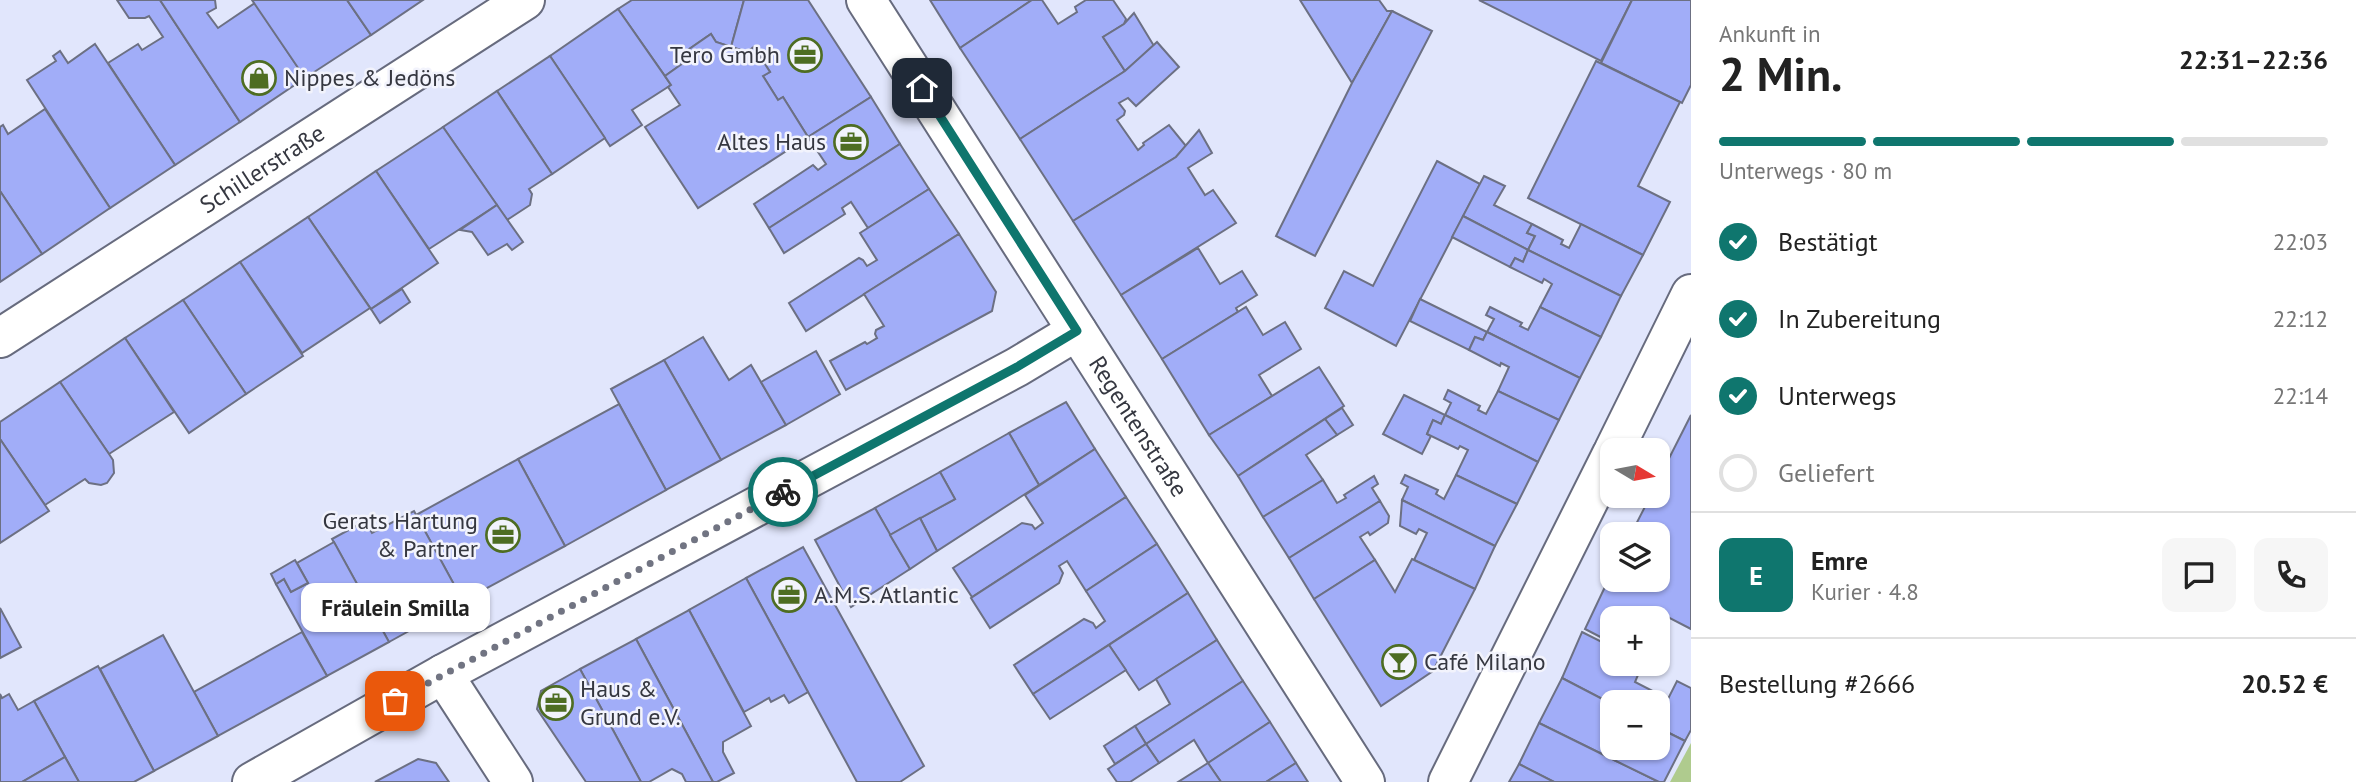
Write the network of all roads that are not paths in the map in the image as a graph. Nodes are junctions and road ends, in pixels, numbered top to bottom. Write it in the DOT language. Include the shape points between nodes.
graph roads {
  1 [pos="525,0"];
  2 [pos="866,0"];
  3 [pos="1691,295"];
  4 [pos="1077,331"];
  5 [pos="0,338"];
  6 [pos="1620,438"];
  7 [pos="1600,478"];
  8 [pos="443,674"];
  9 [pos="252,782"];
  10 [pos="513,782"];
  11 [pos="1365,782"];
  12 [pos="1448,782"];
  1 -- 5 [label="street, Schillerstraße"];
  2 -- 4 [label="street, Regentenstraße"];
  3 -- 6 [label="street"];
  4 -- 8 [label="street"];
  4 -- 11 [label="street, Regentenstraße"];
  7 -- 12 [label="street"];
  8 -- 9 [label="street"];
  8 -- 10 [label="street"];
}
